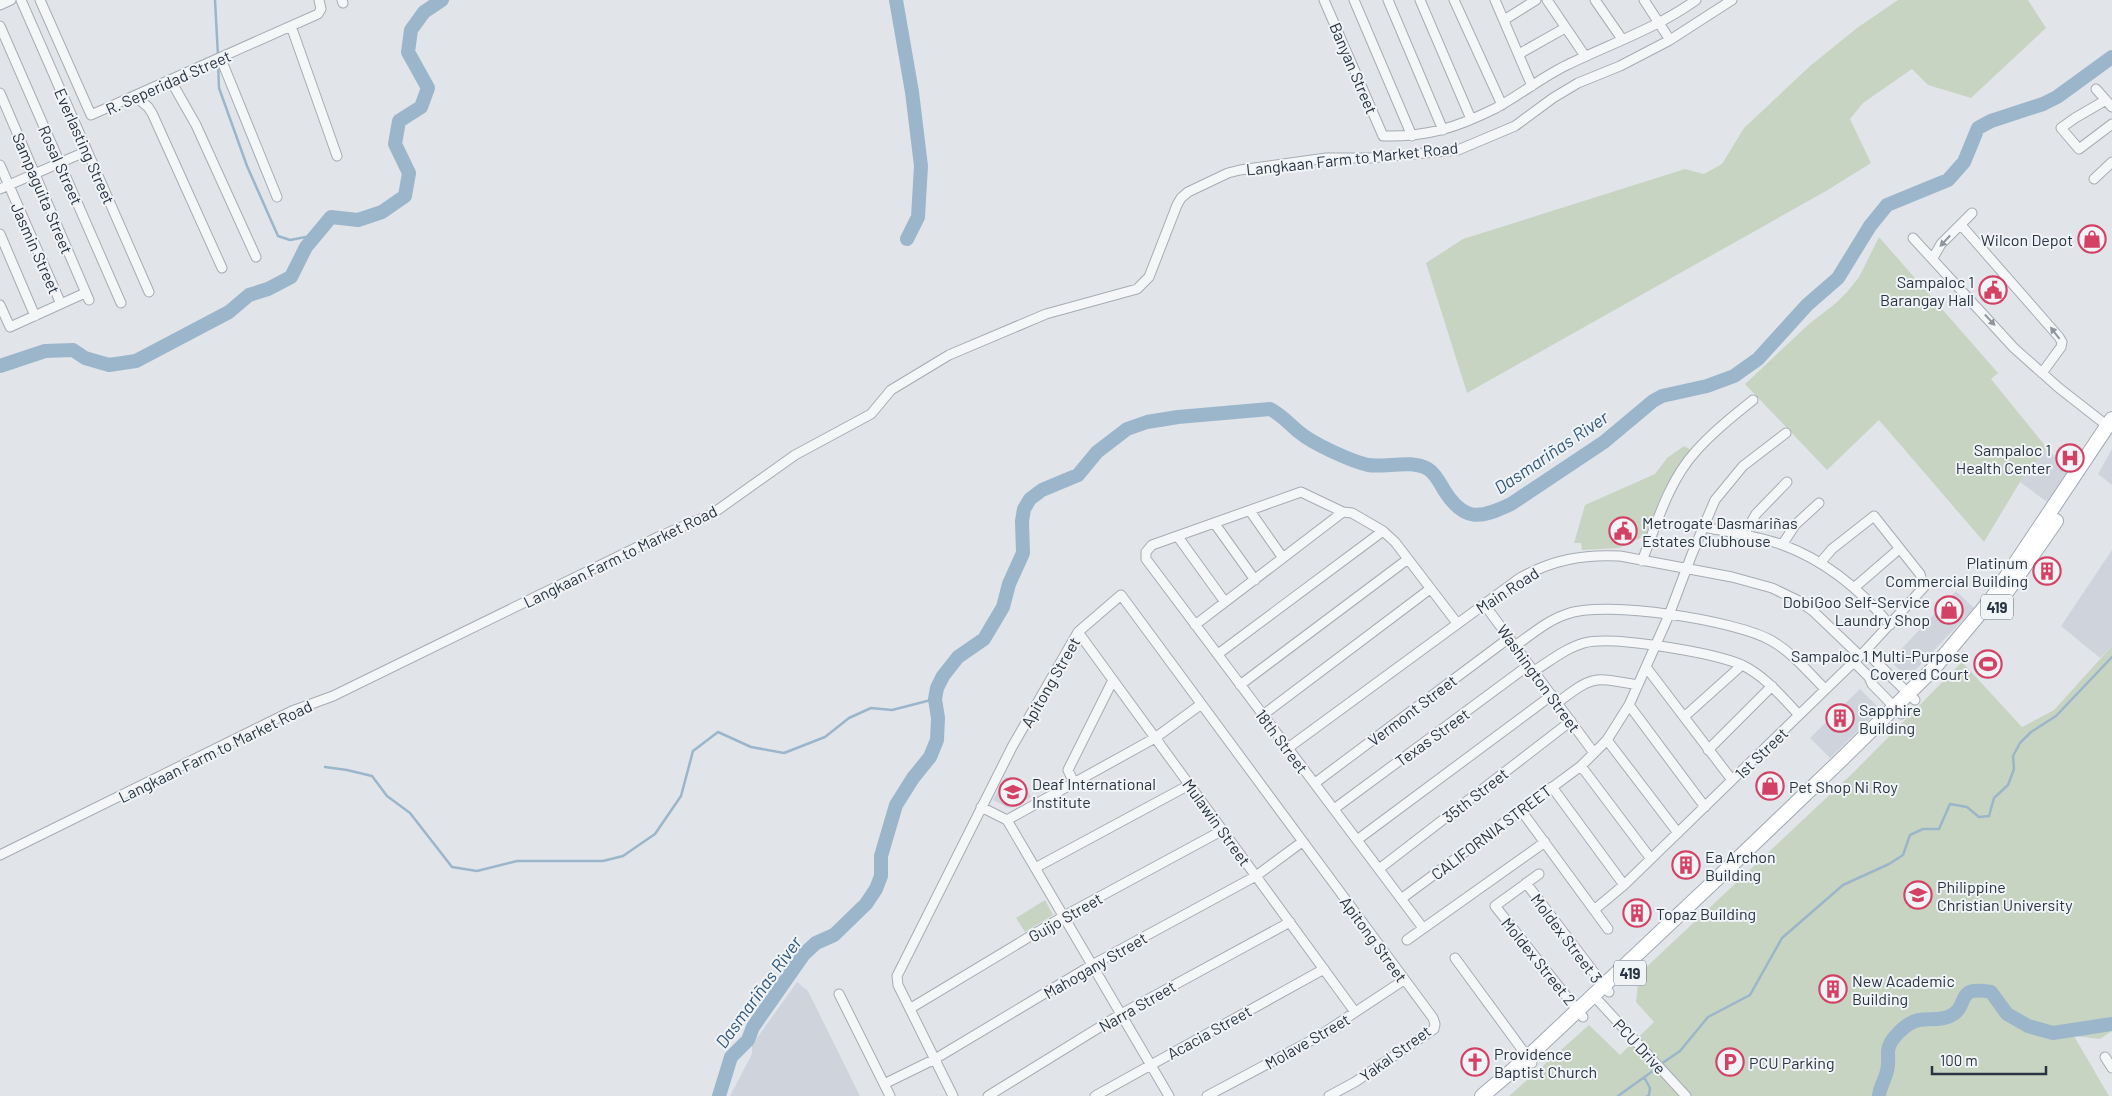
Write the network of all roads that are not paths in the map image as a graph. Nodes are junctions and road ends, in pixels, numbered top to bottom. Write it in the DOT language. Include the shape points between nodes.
graph roads {
  1 [pos="12,0"];
  2 [pos="21,0"];
  3 [pos="40,0"];
  4 [pos="319,0"];
  5 [pos="1324,0"];
  6 [pos="1354,0"];
  7 [pos="1388,0"];
  8 [pos="1420,0"];
  9 [pos="1454,0"];
  10 [pos="1495,0"];
  11 [pos="1536,0"];
  12 [pos="1547,0"];
  13 [pos="1595,0"];
  14 [pos="1644,0"];
  15 [pos="1732,0"];
  16 [pos="1692,1"];
  17 [pos="0,5"];
  18 [pos="1504,20"];
  19 [pos="1660,22"];
  20 [pos="0,26"];
  21 [pos="291,26"];
  22 [pos="1565,28"];
  23 [pos="1622,39"];
  24 [pos="1670,40"];
  25 [pos="1519,54"];
  26 [pos="1585,56"];
  27 [pos="221,58"];
  28 [pos="170,80"];
  29 [pos="1532,86"];
  30 [pos="2096,89"];
  31 [pos="0,93"];
  32 [pos="135,96"];
  33 [pos="2109,103"];
  34 [pos="1502,104"];
  35 [pos="1471,119"];
  36 [pos="2112,124"];
  37 [pos="1443,130"];
  38 [pos="1412,136"];
  39 [pos="87,151"];
  40 [pos="337,156"];
  41 [pos="2112,162"];
  42 [pos="60,163"];
  43 [pos="0,165"];
  44 [pos="34,174"];
  45 [pos="2094,178"];
  46 [pos="4,187"];
  47 [pos="277,196"];
  48 [pos="1972,213"];
  49 [pos="1960,225"];
  50 [pos="0,234"];
  51 [pos="1912,238"];
  52 [pos="256,257"];
  53 [pos="1933,258"];
  54 [pos="222,268"];
  55 [pos="149,292"];
  56 [pos="121,303"];
  57 [pos="61,304"];
  58 [pos="0,306"];
  59 [pos="35,316"];
  60 [pos="2042,373"];
  61 [pos="1753,400"];
  62 [pos="2111,427"];
  63 [pos="1786,432"];
  64 [pos="1787,482"];
  65 [pos="1819,503"];
  66 [pos="1250,511"];
  67 [pos="1343,512"];
  68 [pos="1215,524"];
  69 [pos="1703,527"];
  70 [pos="1383,531"];
  71 [pos="1744,535"];
  72 [pos="1178,537"];
  73 [pos="1782,545"];
  74 [pos="1899,548"];
  75 [pos="1283,558"];
  76 [pos="1408,559"];
  77 [pos="1642,561"];
  78 [pos="1820,564"];
  79 [pos="1687,569"];
  80 [pos="1255,580"];
  81 [pos="1855,587"];
  82 [pos="1430,589"];
  83 [pos="1225,602"];
  84 [pos="1484,604"];
  85 [pos="1669,615"];
  86 [pos="1457,623"];
  87 [pos="1195,625"];
  88 [pos="1890,625"];
  89 [pos="1078,632"];
  90 [pos="1509,638"];
  91 [pos="1516,646"];
  92 [pos="1656,646"];
  93 [pos="1218,654"];
  94 [pos="1860,656"];
  95 [pos="1742,665"];
  96 [pos="1646,667"];
  97 [pos="1532,668"];
  98 [pos="1113,680"];
  99 [pos="1240,685"];
  100 [pos="1638,685"];
  101 [pos="1772,686"];
  102 [pos="1825,689"];
  103 [pos="1912,696"];
  104 [pos="1555,699"];
  105 [pos="1200,705"];
  106 [pos="1629,706"];
  107 [pos="1898,711"];
  108 [pos="1263,715"];
  109 [pos="1799,715"];
  110 [pos="1684,717"];
  111 [pos="1571,722"];
  112 [pos="1155,738"];
  113 [pos="1607,740"];
  114 [pos="1288,748"];
  115 [pos="1708,750"];
  116 [pos="1594,753"];
  117 [pos="1581,766"];
  118 [pos="1732,780"];
  119 [pos="1074,783"];
  120 [pos="1315,783"];
  121 [pos="1189,785"];
  122 [pos="1552,786"];
  123 [pos="981,807"];
  124 [pos="1704,807"];
  125 [pos="1334,809"];
  126 [pos="1520,809"];
  127 [pos="1007,820"];
  128 [pos="1223,830"];
  129 [pos="1678,833"];
  130 [pos="1357,840"];
  131 [pos="1302,842"];
  132 [pos="1545,842"];
  133 [pos="0,855"];
  134 [pos="1651,858"];
  135 [pos="1035,868"];
  136 [pos="1379,869"];
  137 [pos="1539,874"];
  138 [pos="1256,876"];
  139 [pos="1526,884"];
  140 [pos="1624,885"];
  141 [pos="1402,899"];
  142 [pos="1594,910"];
  143 [pos="1064,916"];
  144 [pos="1290,922"];
  145 [pos="1423,928"];
  146 [pos="1608,929"];
  147 [pos="1407,940"];
  148 [pos="1455,958"];
  149 [pos="1092,965"];
  150 [pos="1324,969"];
  151 [pos="1404,980"];
  152 [pos="1606,989"];
  153 [pos="839,994"];
  154 [pos="1596,999"];
  155 [pos="910,1008"];
  156 [pos="1356,1012"];
  157 [pos="1581,1013"];
  158 [pos="1121,1014"];
  159 [pos="1435,1024"];
  160 [pos="2105,1056"];
  161 [pos="935,1059"];
  162 [pos="1530,1060"];
  163 [pos="1150,1064"];
  164 [pos="2112,1068"];
  165 [pos="884,1084"];
  166 [pos="890,1096"];
  167 [pos="953,1096"];
  168 [pos="988,1096"];
  169 [pos="1095,1096"];
  170 [pos="1169,1096"];
  171 [pos="1207,1096"];
  172 [pos="1329,1096"];
  173 [pos="1482,1096"];
  174 [pos="1497,1096"];
  175 [pos="1686,1096"];
  1 -- 17 [label="street"];
  2 -- 39 [label="street, Everlasting Street"];
  3 -- 32 [label="street, R. Seperidad Street" via="89,114 94,115"];
  4 -- 21 [label="street, R. Seperidad Street" via="321,9 318,14"];
  5 -- 38 [label="street, Banyan Street" via="1383,136"];
  6 -- 38 [label="street"];
  7 -- 37 [label="street"];
  8 -- 35 [label="street"];
  9 -- 34 [label="street"];
  10 -- 18 [label="street"];
  11 -- 18 [label="street"];
  12 -- 22 [label="street"];
  13 -- 23 [label="street"];
  14 -- 19 [label="street"];
  15 -- 24 [label="street, Langkaan Farm to Market Road"];
  16 -- 19 [label="street"];
  18 -- 25 [label="street"];
  19 -- 23 [label="street"];
  19 -- 24 [label="street"];
  20 -- 42 [label="street, Rosal Street"];
  21 -- 27 [label="street, R. Seperidad Street"];
  21 -- 40 [label="street"];
  22 -- 25 [label="street"];
  22 -- 26 [label="street"];
  23 -- 26 [label="street"];
  24 -- 133 [label="street, Langkaan Farm to Market Road" via="1578,83 1514,126 1458,150 1370,158 1326,158 1240,170 1188,192 1176,205 1148,277 1137,289 1057,310 969,346 891,390 872,414 795,455 701,520 658,537 333,696 292,711"];
  25 -- 29 [label="street"];
  26 -- 29 [label="street"];
  27 -- 28 [label="street, R. Seperidad Street"];
  27 -- 47 [label="street"];
  28 -- 32 [label="street, R. Seperidad Street"];
  28 -- 52 [label="street" via="196,125"];
  29 -- 34 [label="street"];
  30 -- 33 [label="street"];
  31 -- 44 [label="street, Sampaguita Street"];
  32 -- 54 [label="street" via="152,114"];
  33 -- 36 [label="street" via="2061,128 2079,149"];
  34 -- 35 [label="street"];
  35 -- 37 [label="street"];
  37 -- 38 [label="street"];
  39 -- 42 [label="street"];
  39 -- 55 [label="street, Everlasting Street"];
  41 -- 45 [label="street"];
  42 -- 44 [label="street"];
  42 -- 56 [label="street, Rosal Street"];
  43 -- 46 [label="street, Jasmin Street"];
  44 -- 46 [label="street"];
  44 -- 57 [label="street, Sampaguita Street" via="87,297"];
  46 -- 57 [label="street, Jasmin Street"];
  48 -- 49 [label="street"];
  49 -- 53 [label="street, one-way" via="1941,244"];
  60 -- 49 [label="street, one-way" via="2062,342"];
  50 -- 59 [label="street"];
  51 -- 53 [label="street"];
  53 -- 60 [label="street, one-way" via="2014,348"];
  57 -- 59 [label="street"];
  58 -- 59 [label="street" via="10,327"];
  60 -- 62 [label="street"];
  61 -- 77 [label="street" via="1705,441 1687,462 1663,505"];
  62 -- 103 [label="main road, 419" via="1994,603"];
  63 -- 69 [label="street" via="1734,476 1716,500"];
  64 -- 71 [label="street" via="1756,514"];
  65 -- 73 [label="street" via="1795,525"];
  66 -- 67 [label="street" via="1301,492"];
  66 -- 68 [label="street"];
  66 -- 75 [label="street"];
  67 -- 70 [label="street" via="1352,513"];
  67 -- 75 [label="street"];
  68 -- 72 [label="street"];
  68 -- 80 [label="street"];
  69 -- 71 [label="street"];
  69 -- 79 [label="street"];
  70 -- 76 [label="street"];
  70 -- 93 [label="street"];
  71 -- 73 [label="street"];
  72 -- 83 [label="street"];
  72 -- 87 [label="street, 18th Street" via="1152,545 1146,552 1146,559"];
  73 -- 78 [label="street"];
  74 -- 78 [label="street" via="1874,516 1832,549"];
  74 -- 81 [label="street"];
  74 -- 88 [label="street, 1st Street" via="1924,582 1922,591"];
  75 -- 80 [label="street"];
  76 -- 82 [label="street"];
  76 -- 99 [label="street"];
  77 -- 79 [label="street, Main Road"];
  77 -- 84 [label="street, Main Road" via="1604,555 1558,561 1520,578"];
  78 -- 81 [label="street"];
  79 -- 85 [label="street"];
  79 -- 94 [label="street, Main Road" via="1749,581 1793,598 1824,620"];
  80 -- 83 [label="street"];
  81 -- 88 [label="street"];
  82 -- 86 [label="street"];
  82 -- 108 [label="street"];
  83 -- 87 [label="street"];
  84 -- 86 [label="street, Main Road"];
  84 -- 90 [label="street, Washington Street"];
  85 -- 91 [label="street" via="1610,608 1581,610 1551,620"];
  85 -- 92 [label="street"];
  85 -- 102 [label="street" via="1744,629 1771,640 1793,656"];
  86 -- 114 [label="street, Main Road"];
  87 -- 93 [label="street, 18th Street"];
  88 -- 94 [label="street, 1st Street"];
  89 -- 98 [label="street, Mulawin Street"];
  89 -- 105 [label="street, Apitong Street" via="1121,595"];
  89 -- 123 [label="street, Apitong Street"];
  90 -- 91 [label="street, Washington Street"];
  90 -- 120 [label="street, Vermont Street"];
  91 -- 97 [label="street, Washington Street"];
  92 -- 95 [label="street, Texas Street"];
  92 -- 96 [label="street"];
  92 -- 97 [label="street, Texas Street" via="1600,640 1571,648"];
  93 -- 99 [label="street, 18th Street"];
  94 -- 102 [label="street, 1st Street"];
  94 -- 103 [label="street, Main Road"];
  94 -- 107 [label="street, Main Road" via="1872,684"];
  95 -- 101 [label="street, Texas Street"];
  95 -- 110 [label="street"];
  96 -- 100 [label="street"];
  96 -- 110 [label="street"];
  97 -- 104 [label="street, Washington Street"];
  97 -- 125 [label="street, Texas Street"];
  98 -- 112 [label="street, Mulawin Street"];
  98 -- 119 [label="street" via="1068,770"];
  99 -- 108 [label="street, 18th Street"];
  100 -- 104 [label="street" via="1594,679"];
  100 -- 106 [label="street"];
  101 -- 109 [label="street, Texas Street"];
  101 -- 115 [label="street"];
  102 -- 109 [label="street, 1st Street"];
  103 -- 107 [label="main road, 419"];
  104 -- 111 [label="street, Washington Street"];
  104 -- 130 [label="street"];
  105 -- 112 [label="street"];
  105 -- 131 [label="street, Apitong Street"];
  106 -- 113 [label="street"];
  106 -- 124 [label="street"];
  107 -- 152 [label="main road, 419" via="1816,796"];
  108 -- 114 [label="street, 18th Street"];
  109 -- 118 [label="street, 1st Street"];
  110 -- 115 [label="street"];
  111 -- 116 [label="street, Washington Street"];
  111 -- 136 [label="street, 35th Street"];
  112 -- 119 [label="street"];
  112 -- 121 [label="street, Mulawin Street"];
  113 -- 116 [label="street, CALIFORNIA STREET"];
  113 -- 129 [label="street"];
  114 -- 120 [label="street, 18th Street"];
  115 -- 118 [label="street"];
  116 -- 117 [label="street, CALIFORNIA STREET"];
  117 -- 122 [label="street, CALIFORNIA STREET"];
  117 -- 134 [label="street"];
  118 -- 124 [label="street, 1st Street"];
  119 -- 127 [label="street"];
  120 -- 125 [label="street, 18th Street"];
  121 -- 128 [label="street, Mulawin Street"];
  121 -- 135 [label="street"];
  122 -- 126 [label="street, CALIFORNIA STREET"];
  122 -- 140 [label="street"];
  123 -- 127 [label="street"];
  123 -- 155 [label="street, Apitong Street" via="897,976"];
  124 -- 129 [label="street, 1st Street"];
  125 -- 130 [label="street, 18th Street"];
  126 -- 132 [label="street"];
  126 -- 141 [label="street, CALIFORNIA STREET"];
  127 -- 135 [label="street"];
  128 -- 138 [label="street, Mulawin Street"];
  128 -- 143 [label="street, Guijo Street"];
  129 -- 134 [label="street, 1st Street"];
  130 -- 136 [label="street, 18th Street"];
  131 -- 138 [label="street, Mahogany Street"];
  131 -- 151 [label="street, Apitong Street"];
  132 -- 142 [label="street"];
  132 -- 145 [label="street"];
  134 -- 140 [label="street, 1st Street"];
  135 -- 143 [label="street"];
  136 -- 141 [label="street, 18th Street"];
  137 -- 139 [label="street"];
  138 -- 144 [label="street, Mulawin Street"];
  138 -- 149 [label="street, Mahogany Street"];
  139 -- 152 [label="street, Moldex Street 3"];
  139 -- 157 [label="street, Moldex Street 2" via="1495,906"];
  140 -- 142 [label="street, 1st Street"];
  141 -- 145 [label="street, 18th Street"];
  142 -- 146 [label="street"];
  143 -- 149 [label="street"];
  143 -- 155 [label="street, Guijo Street"];
  144 -- 150 [label="street, Mulawin Street"];
  144 -- 158 [label="street, Narra Street"];
  145 -- 147 [label="street"];
  148 -- 162 [label="street"];
  149 -- 158 [label="street"];
  149 -- 161 [label="street, Mahogany Street"];
  150 -- 156 [label="street, Mulawin Street"];
  150 -- 163 [label="street, Acacia Street"];
  151 -- 156 [label="street, Molave Street"];
  151 -- 159 [label="street, Apitong Street"];
  152 -- 154 [label="main road, 419"];
  153 -- 165 [label="street"];
  154 -- 157 [label="main road, 419"];
  154 -- 175 [label="street, PCU Drive"];
  155 -- 161 [label="street, Apitong Street"];
  156 -- 171 [label="street, Molave Street" via="1316,1038"];
  157 -- 162 [label="main road, 419"];
  158 -- 163 [label="street"];
  158 -- 168 [label="street, Narra Street"];
  159 -- 172 [label="street, Yakal Street" via="1434,1029"];
  160 -- 164 [label="street"];
  161 -- 165 [label="street, Mahogany Street"];
  161 -- 167 [label="street, Apitong Street"];
  162 -- 173 [label="main road, 419"];
  162 -- 174 [label="main road, 419"];
  163 -- 169 [label="street, Acacia Street"];
  163 -- 170 [label="street"];
  165 -- 166 [label="street"];
}
